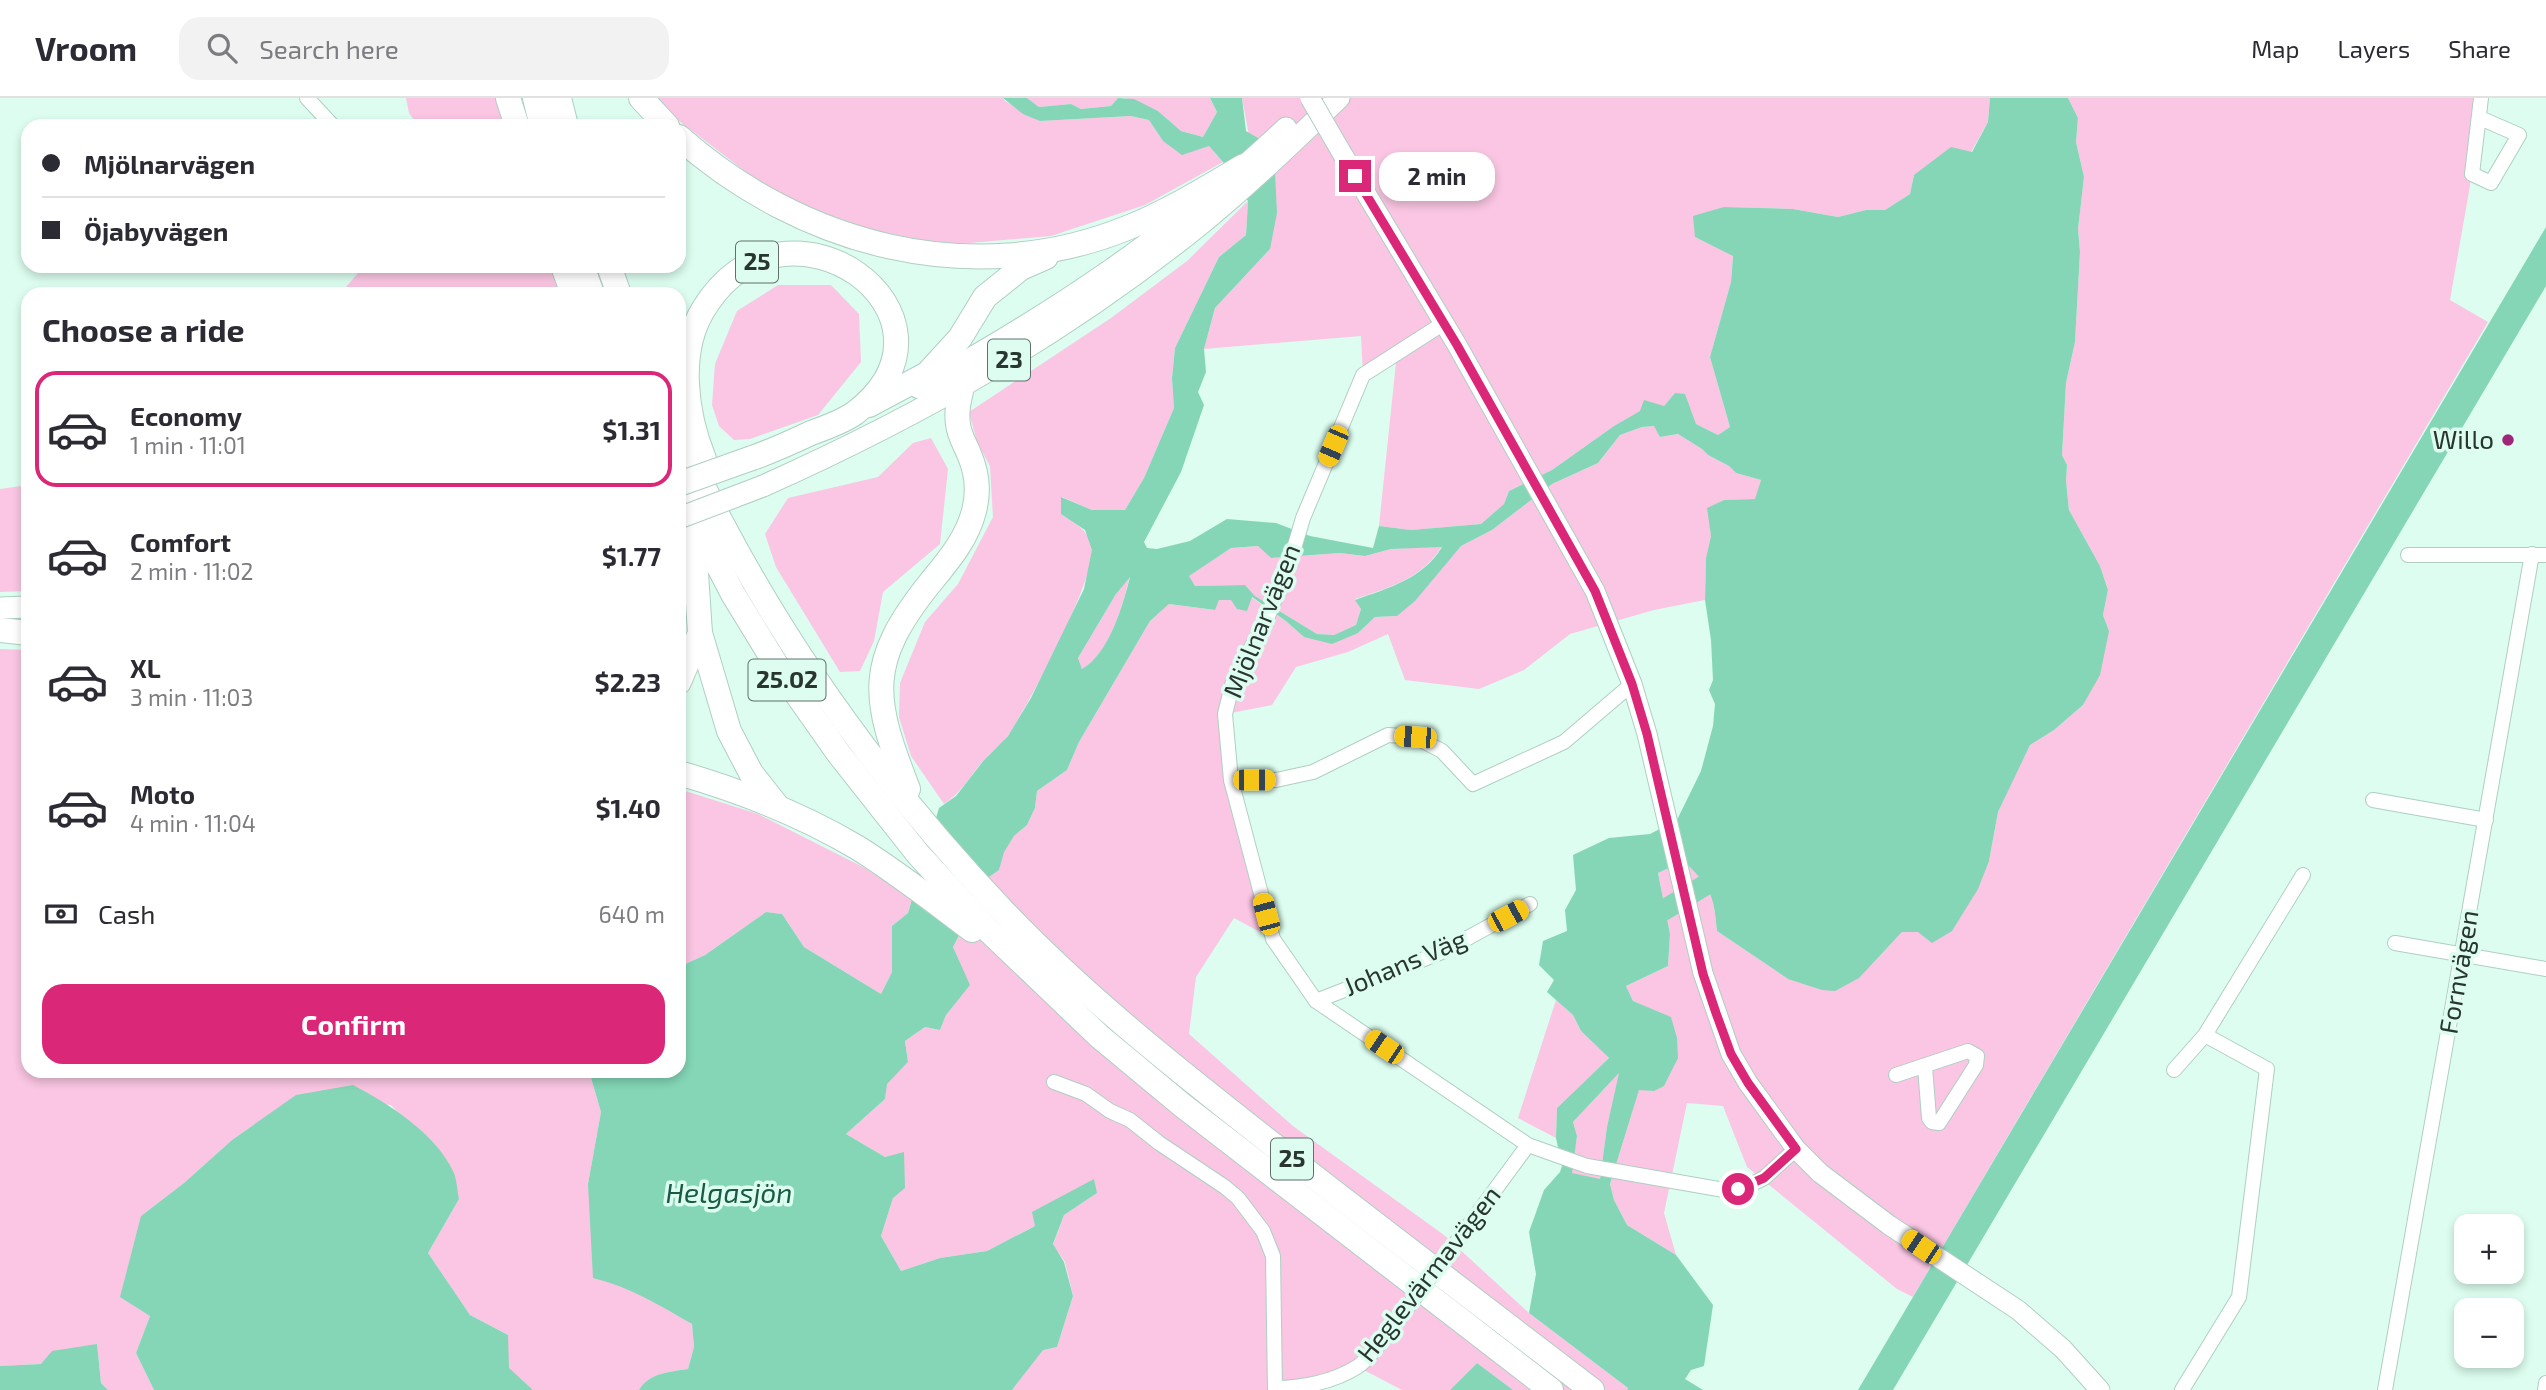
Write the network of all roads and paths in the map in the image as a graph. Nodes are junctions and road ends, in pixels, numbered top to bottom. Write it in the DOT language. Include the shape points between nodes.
graph roads {
  1 [pos="307,98"];
  2 [pos="508,98"];
  3 [pos="535,98"];
  4 [pos="559,98"];
  5 [pos="641,98"];
  6 [pos="1310,98"];
  7 [pos="1318,98"];
  8 [pos="1339,98"];
  9 [pos="2481,98"];
  10 [pos="2480,118"];
  11 [pos="326,119"];
  12 [pos="515,119"];
  13 [pos="540,119"];
  14 [pos="564,119"];
  15 [pos="660,119"];
  16 [pos="686,143"];
  17 [pos="1273,151"];
  18 [pos="1244,166"];
  19 [pos="1224,187"];
  20 [pos="1066,247"];
  21 [pos="1444,323"];
  22 [pos="962,387"];
  23 [pos="839,424"];
  24 [pos="686,450"];
  25 [pos="757,470"];
  26 [pos="686,483"];
  27 [pos="686,490"];
  28 [pos="686,505"];
  29 [pos="686,514"];
  30 [pos="720,520"];
  31 [pos="686,552"];
  32 [pos="2539,554"];
  33 [pos="2408,555"];
  34 [pos="21,607"];
  35 [pos="0,608"];
  36 [pos="21,626"];
  37 [pos="0,628"];
  38 [pos="21,632"];
  39 [pos="700,633"];
  40 [pos="686,666"];
  41 [pos="1632,684"];
  42 [pos="686,775"];
  43 [pos="1231,780"];
  44 [pos="2373,800"];
  45 [pos="778,808"];
  46 [pos="922,820"];
  47 [pos="2486,820"];
  48 [pos="2303,875"];
  49 [pos="1530,904"];
  50 [pos="991,926"];
  51 [pos="2395,943"];
  52 [pos="2462,955"];
  53 [pos="2546,969"];
  54 [pos="1045,987"];
  55 [pos="1316,1001"];
  56 [pos="2205,1035"];
  57 [pos="1925,1067"];
  58 [pos="2174,1070"];
  59 [pos="1896,1075"];
  60 [pos="1054,1082"];
  61 [pos="1528,1145"];
  62 [pos="1796,1149"];
  63 [pos="2546,1383"];
  64 [pos="1275,1389"];
  65 [pos="1550,1390"];
  66 [pos="1592,1390"];
  67 [pos="2100,1390"];
  68 [pos="2182,1390"];
  69 [pos="2385,1390"];
  70 [pos="2545,1390"];
  1 -- 11 [label="street"];
  2 -- 12 [label="highway"];
  3 -- 13 [label="highway"];
  4 -- 14 [label="highway"];
  5 -- 15 [label="highway"];
  6 -- 21 [label="street, bridge"];
  7 -- 17 [label="main road, 23"];
  8 -- 17 [label="main road, 23"];
  9 -- 10 [label="street"];
  16 -- 20 [label="highway" via="756,195 818,225 882,245 976,257"];
  17 -- 18 [label="main road, 23"];
  17 -- 19 [label="main road, 23"];
  18 -- 19 [label="highway"];
  19 -- 20 [label="highway" via="1127,228"];
  19 -- 22 [label="main road, 23" via="1184,237 1016,356"];
  19 -- 23 [label="main road, 23" via="1123,263 1043,315 952,370"];
  20 -- 23 [label="highway" via="1021,268 985,297 960,338 928,374"];
  21 -- 41 [label="street" via="1595,591"];
  21 -- 43 [label="street, Mjölnarvägen" via="1363,375 1268,616 1230,692 1225,714"];
  22 -- 25 [label="main road, 23" via="868,438"];
  22 -- 46 [label="highway" via="958,427 975,469 975,509 956,550 891,640 881,675 885,724"];
  23 -- 25 [label="highway"];
  23 -- 30 [label="highway, 25" via="881,386 896,343 888,308 869,283 840,262 806,253 752,264 722,284 697,318 687,372 697,442"];
  24 -- 30 [label="highway"];
  25 -- 26 [label="highway, bridge"];
  25 -- 27 [label="main road"];
  25 -- 29 [label="main road, 23, bridge"];
  28 -- 50 [label="highway, 25.02" via="777,666 839,754 918,854"];
  30 -- 46 [label="highway, 25" via="799,654"];
  31 -- 39 [label="highway" via="696,573"];
  32 -- 33 [label="street, Fornvägen"];
  32 -- 47 [label="street, Fornvägen"];
  34 -- 35 [label="main road"];
  36 -- 37 [label="main road"];
  37 -- 38 [label="highway"];
  39 -- 40 [label="highway"];
  39 -- 45 [label="highway" via="729,731 751,773"];
  41 -- 43 [label="street" via="1564,742 1473,784 1442,751 1415,737 1388,735 1313,772 1276,780"];
  41 -- 62 [label="street" via="1703,974 1731,1054"];
  42 -- 45 [label="highway, 25"];
  43 -- 55 [label="street, Mjölnarvägen" via="1273,939"];
  44 -- 47 [label="street"];
  45 -- 50 [label="highway, 25" via="858,848"];
  46 -- 50 [label="highway, 25"];
  47 -- 52 [label="street, Fornvägen"];
  48 -- 56 [label="street"];
  49 -- 55 [label="street, Johans Väg" via="1442,952"];
  50 -- 54 [label="highway, 25.02"];
  50 -- 66 [label="highway, 25" via="1049,957 1196,1085"];
  51 -- 52 [label="street"];
  52 -- 53 [label="street"];
  52 -- 69 [label="street, Fornvägen"];
  54 -- 65 [label="highway, 25" via="1182,1105"];
  55 -- 61 [label="street, Mjölnarvägen"];
  56 -- 58 [label="street"];
  56 -- 68 [label="street" via="2267,1069 2239,1297"];
  57 -- 57 [label="street" via="1968,1051 1977,1056 1940,1123 1929,1118"];
  57 -- 59 [label="street"];
  60 -- 64 [label="street" via="1086,1094 1130,1120 1225,1187 1263,1231 1273,1255"];
  61 -- 62 [label="street, Mjölnarvägen" via="1597,1168 1738,1189 1764,1178"];
  61 -- 64 [label="street, Heglevärmavägen, bridge" via="1384,1339 1358,1367 1316,1384"];
  62 -- 67 [label="street" via="1848,1196 2040,1328"];
  63 -- 70 [label="street"];
}
